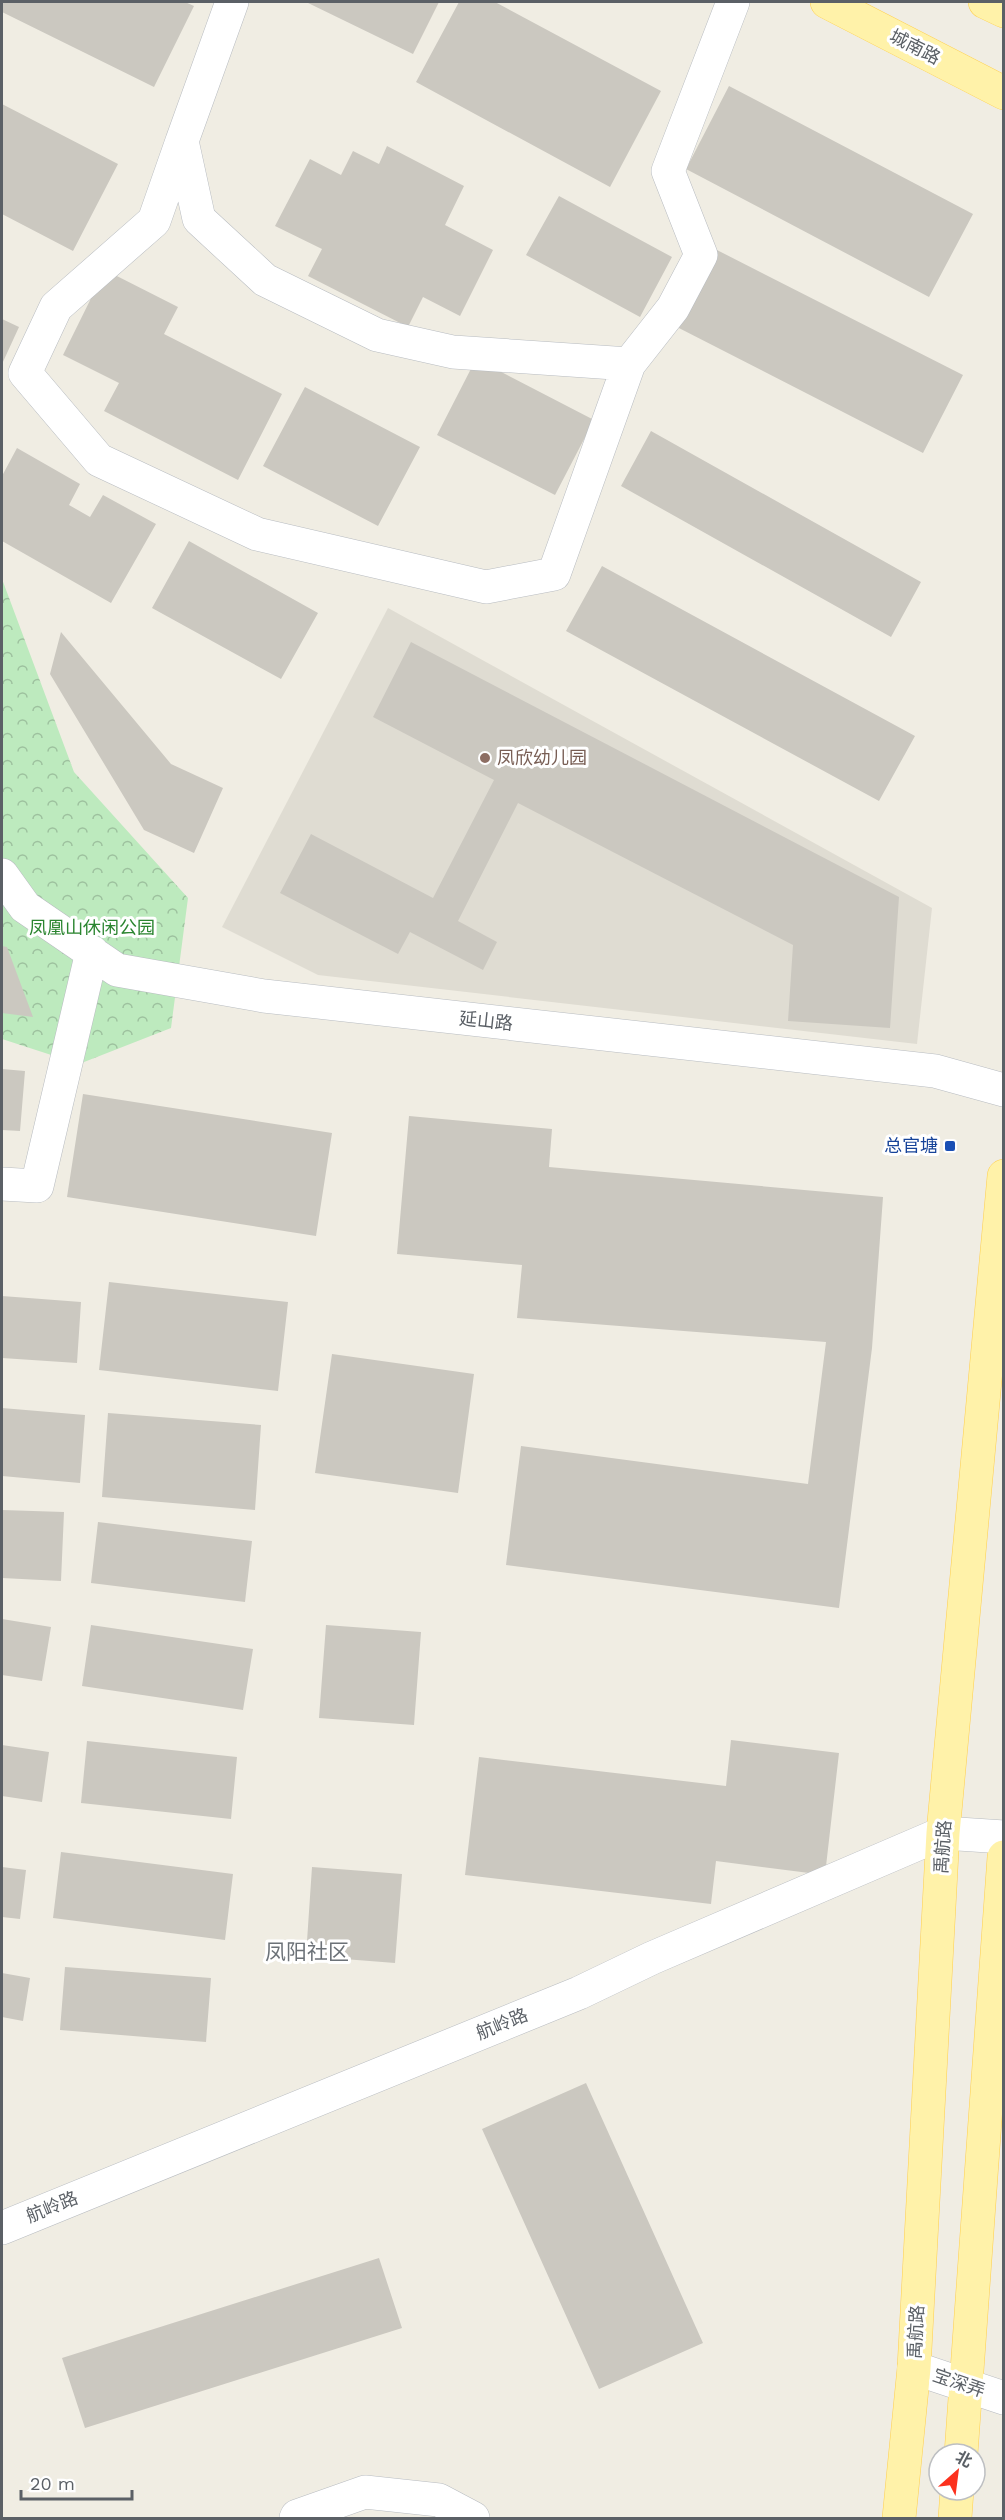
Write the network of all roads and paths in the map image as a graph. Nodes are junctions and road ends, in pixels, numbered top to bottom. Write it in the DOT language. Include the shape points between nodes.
graph roads {
  1 [pos="232,2"];
  2 [pos="733,2"];
  3 [pos="827,2"];
  4 [pos="985,2"];
  5 [pos="1004,11"];
  6 [pos="1004,93"];
  7 [pos="182,141"];
  8 [pos="629,364"];
  9 [pos="2,875"];
  10 [pos="92,952"];
  11 [pos="1004,1090"];
  12 [pos="1004,1176"];
  13 [pos="2,1184"];
  14 [pos="943,1833"];
  15 [pos="1004,1837"];
  16 [pos="1004,1857"];
  17 [pos="2,2228"];
  18 [pos="914,2368"];
  19 [pos="967,2386"];
  20 [pos="1004,2398"];
  21 [pos="962,2442"];
  22 [pos="956,2502"];
  23 [pos="296,2518"];
  24 [pos="473,2518"];
  25 [pos="899,2518"];
  26 [pos="955,2518"];
  1 -- 7 [label="street"];
  2 -- 8 [label="street" via="668,171 701,255 673,308"];
  3 -- 6 [label="main road, 城南路"];
  4 -- 5 [label="main road"];
  7 -- 8 [label="street" via="199,219 276,285 377,335 453,352"];
  7 -- 8 [label="street" via="154,221 56,308 26,373 99,460 257,534 486,587 554,574"];
  9 -- 10 [label="street, 延山路" via="25,907"];
  10 -- 11 [label="street, 延山路" via="117,970 264,996 936,1071"];
  10 -- 13 [label="street" via="37,1186"];
  12 -- 14 [label="main road, 禹航路"];
  14 -- 15 [label="street, 航岭路"];
  14 -- 17 [label="street, 航岭路" via="579,1993"];
  14 -- 18 [label="main road, 禹航路"];
  16 -- 19 [label="main road"];
  18 -- 19 [label="street, 宝深弄"];
  18 -- 25 [label="main road, 禹航路"];
  19 -- 20 [label="street, 宝深弄"];
  19 -- 21 [label="main road"];
  22 -- 26 [label="main road"];
  23 -- 24 [label="street" via="365,2492 439,2500"];
}
